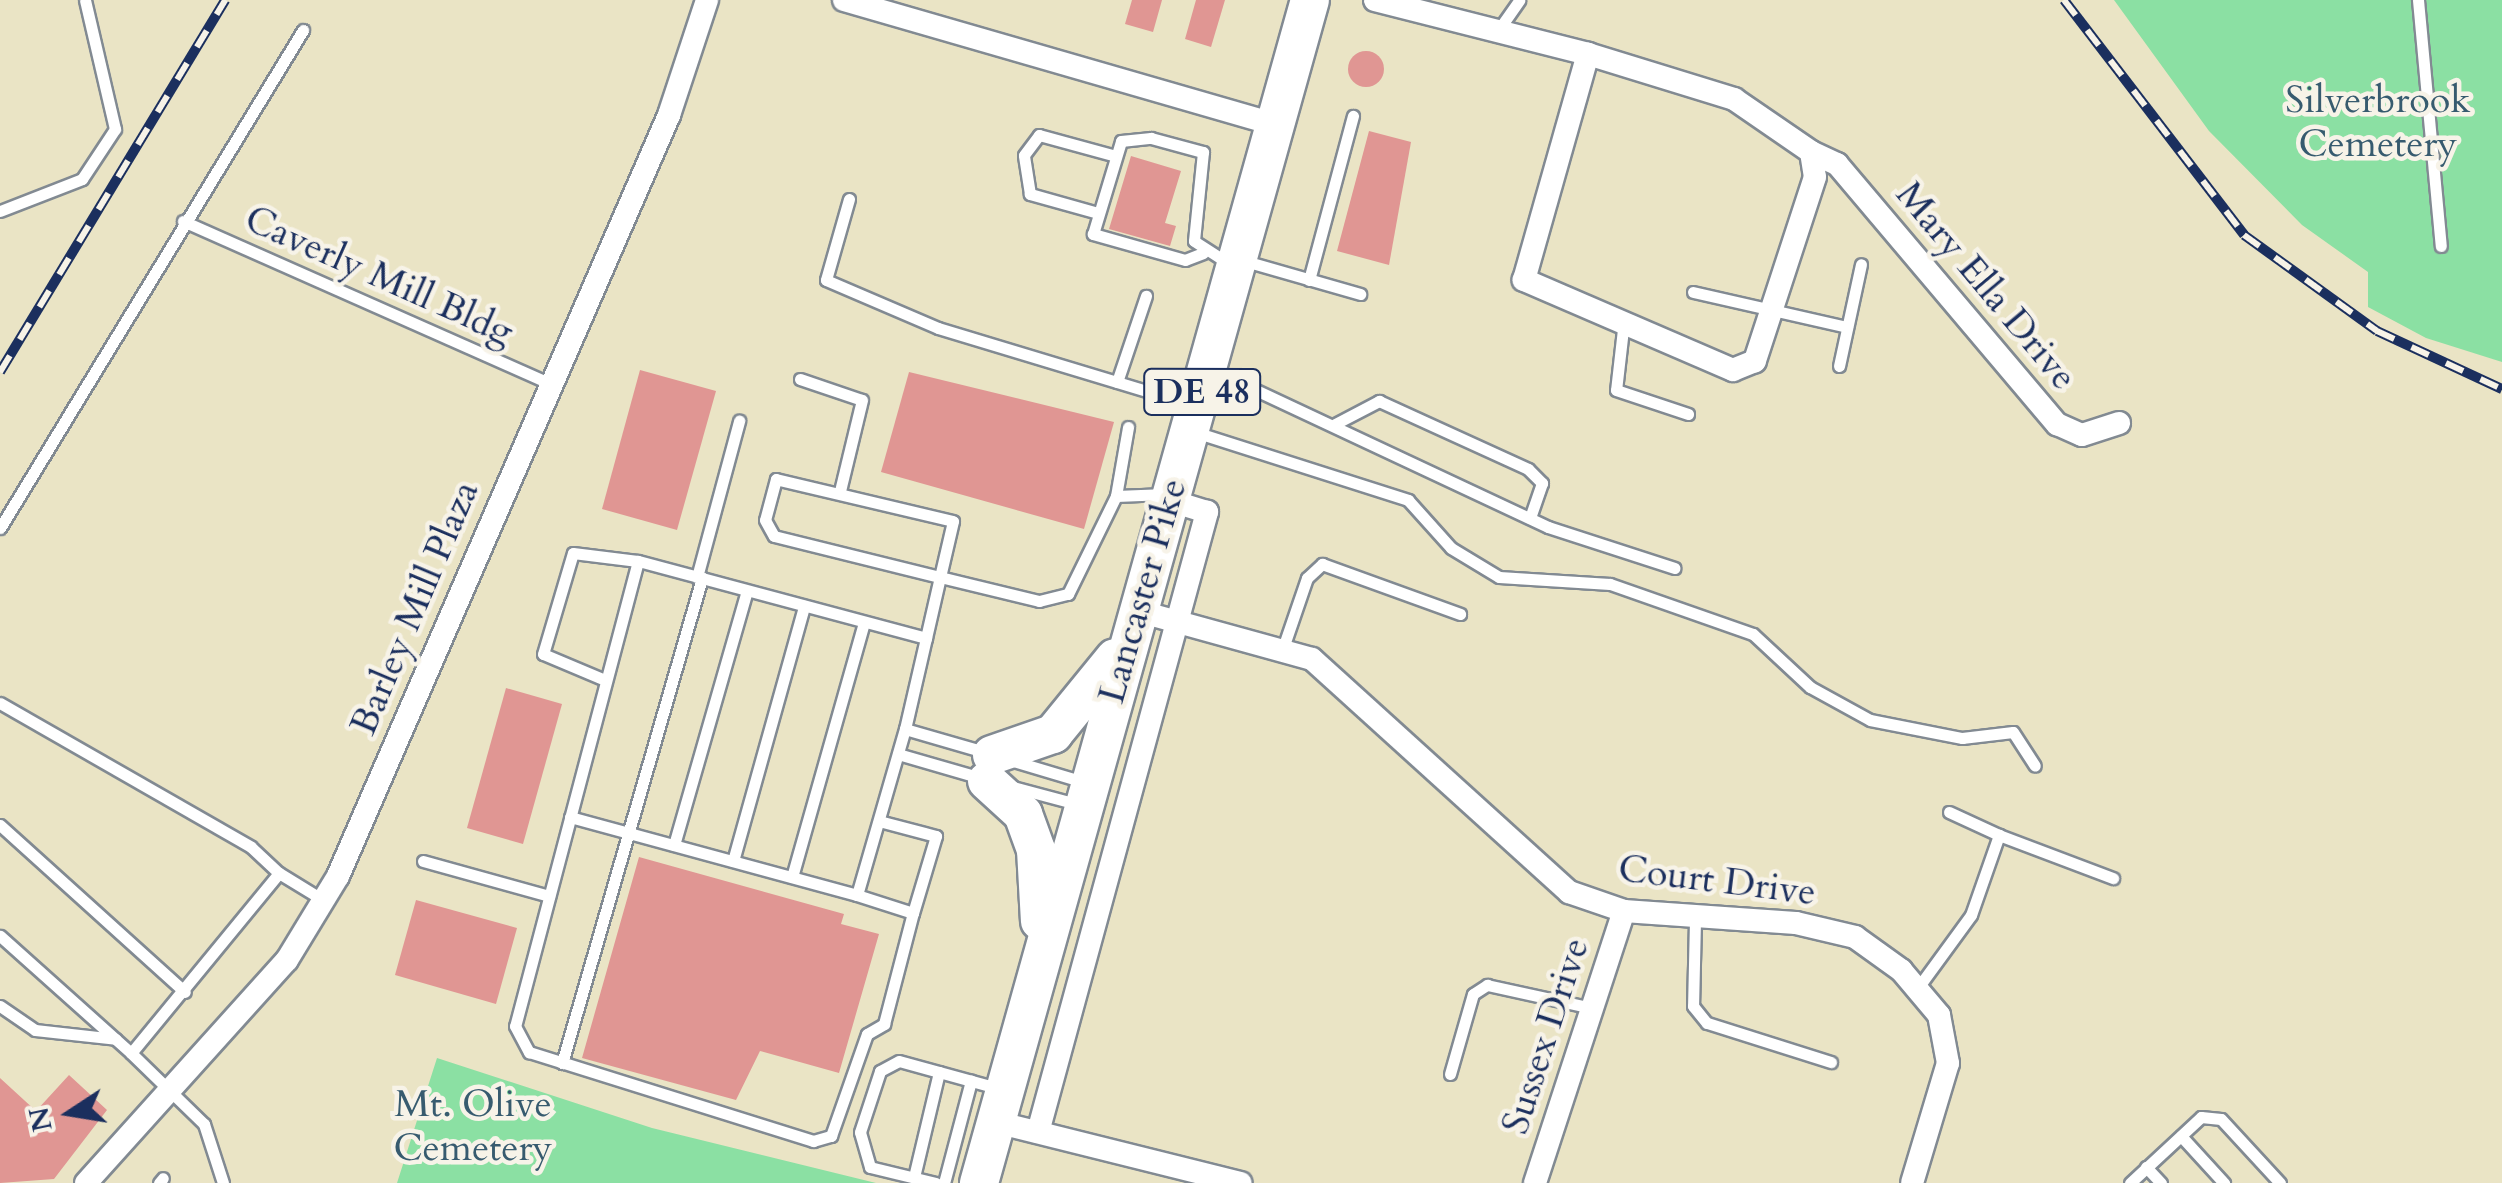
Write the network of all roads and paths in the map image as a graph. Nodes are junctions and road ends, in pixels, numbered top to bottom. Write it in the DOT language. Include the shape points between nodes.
graph roads {
  1 [pos="85,0"];
  2 [pos="707,0"];
  3 [pos="844,0"];
  4 [pos="1310,0"];
  5 [pos="1375,0"];
  6 [pos="1519,0"];
  7 [pos="2418,0"];
  8 [pos="1426,6"];
  9 [pos="303,30"];
  10 [pos="1497,32"];
  11 [pos="1588,54"];
  12 [pos="1354,116"];
  13 [pos="1276,125"];
  14 [pos="1811,152"];
  15 [pos="1112,155"];
  16 [pos="849,199"];
  17 [pos="0,211"];
  18 [pos="1098,213"];
  19 [pos="184,221"];
  20 [pos="2442,246"];
  21 [pos="1203,253"];
  22 [pos="1240,264"];
  23 [pos="1861,264"];
  24 [pos="1309,280"];
  25 [pos="1693,292"];
  26 [pos="1360,294"];
  27 [pos="1146,296"];
  28 [pos="1778,308"];
  29 [pos="1847,326"];
  30 [pos="1623,328"];
  31 [pos="1839,366"];
  32 [pos="1209,368"];
  33 [pos="800,379"];
  34 [pos="1117,382"];
  35 [pos="550,384"];
  36 [pos="1688,414"];
  37 [pos="1194,419"];
  38 [pos="739,421"];
  39 [pos="2118,423"];
  40 [pos="1335,424"];
  41 [pos="1128,427"];
  42 [pos="840,491"];
  43 [pos="1116,496"];
  44 [pos="1171,498"];
  45 [pos="1530,518"];
  46 [pos="0,528"];
  47 [pos="638,561"];
  48 [pos="1674,568"];
  49 [pos="940,577"];
  50 [pos="699,578"];
  51 [pos="747,590"];
  52 [pos="804,606"];
  53 [pos="1460,614"];
  54 [pos="1179,620"];
  55 [pos="864,622"];
  56 [pos="1132,628"];
  57 [pos="926,638"];
  58 [pos="1283,648"];
  59 [pos="604,680"];
  60 [pos="0,703"];
  61 [pos="905,729"];
  62 [pos="898,754"];
  63 [pos="2035,766"];
  64 [pos="990,768"];
  65 [pos="1085,794"];
  66 [pos="1949,812"];
  67 [pos="570,817"];
  68 [pos="879,822"];
  69 [pos="0,825"];
  70 [pos="628,833"];
  71 [pos="1999,834"];
  72 [pos="674,845"];
  73 [pos="733,861"];
  74 [pos="423,862"];
  75 [pos="279,873"];
  76 [pos="792,877"];
  77 [pos="2112,878"];
  78 [pos="858,895"];
  79 [pos="550,896"];
  80 [pos="323,900"];
  81 [pos="1624,911"];
  82 [pos="914,913"];
  83 [pos="1696,920"];
  84 [pos="0,936"];
  85 [pos="1042,954"];
  86 [pos="1917,989"];
  87 [pos="185,992"];
  88 [pos="0,1006"];
  89 [pos="1592,1008"];
  90 [pos="116,1039"];
  91 [pos="131,1053"];
  92 [pos="562,1062"];
  93 [pos="1831,1062"];
  94 [pos="939,1072"];
  95 [pos="1450,1074"];
  96 [pos="172,1087"];
  97 [pos="990,1098"];
  98 [pos="1038,1132"];
  99 [pos="2181,1136"];
  100 [pos="2146,1167"];
  101 [pos="914,1177"];
  102 [pos="86,1183"];
  103 [pos="223,1183"];
  104 [pos="936,1183"];
  105 [pos="944,1183"];
  106 [pos="979,1183"];
  107 [pos="1242,1183"];
  108 [pos="1535,1183"];
  109 [pos="1912,1183"];
  110 [pos="2130,1183"];
  111 [pos="2161,1183"];
  112 [pos="2224,1183"];
  113 [pos="2280,1183"];
  1 -- 17 [label="lane" via="115,130 82,179"];
  2 -- 35 [label="street, Barley Mill Plaza" via="670,116"];
  3 -- 13 [label="street"];
  4 -- 13 [label="main road, Lancaster Pike / DE 48"];
  5 -- 8 [label="street, Mary Ella Drive"];
  6 -- 10 [label="lane"];
  7 -- 20 [label="lane"];
  8 -- 10 [label="street, Mary Ella Drive"];
  9 -- 19 [label="lane"];
  10 -- 11 [label="street, Mary Ella Drive"];
  11 -- 14 [label="street, Mary Ella Drive" via="1734,98"];
  11 -- 30 [label="street" via="1524,280"];
  12 -- 24 [label="lane"];
  13 -- 22 [label="main road, Lancaster Pike / DE 48"];
  14 -- 28 [label="street" via="1816,178"];
  14 -- 39 [label="street, Mary Ella Drive" via="1837,164 2058,424 2082,435"];
  15 -- 18 [label="lane"];
  15 -- 18 [label="lane" via="1039,135 1020,172 1030,194"];
  15 -- 21 [label="lane" via="1134,136 1203,152 1191,230"];
  16 -- 34 [label="lane" via="826,280 938,328"];
  18 -- 21 [label="lane" via="1094,234 1185,260"];
  19 -- 35 [label="lane, Caverly Mill Bldg"];
  19 -- 46 [label="lane"];
  21 -- 22 [label="lane"];
  22 -- 24 [label="lane"];
  22 -- 32 [label="main road, Lancaster Pike / DE 48"];
  23 -- 29 [label="lane"];
  24 -- 26 [label="lane"];
  25 -- 28 [label="lane"];
  27 -- 34 [label="lane"];
  28 -- 29 [label="lane"];
  28 -- 30 [label="street" via="1756,361 1733,370"];
  29 -- 31 [label="lane"];
  30 -- 36 [label="lane" via="1616,390"];
  32 -- 37 [label="main road, Lancaster Pike / DE 48"];
  32 -- 40 [label="lane"];
  33 -- 42 [label="lane" via="862,400"];
  34 -- 37 [label="lane"];
  35 -- 80 [label="street, Barley Mill Plaza"];
  37 -- 44 [label="main road, Lancaster Pike / DE 48"];
  37 -- 63 [label="lane" via="1408,500 1451,548 1499,577 1628,588 1753,634 1810,688 1870,720 1962,738 2013,732"];
  38 -- 50 [label="lane"];
  40 -- 45 [label="lane"];
  40 -- 45 [label="lane" via="1379,401 1528,469 1542,483"];
  41 -- 43 [label="lane"];
  42 -- 49 [label="lane" via="953,521"];
  42 -- 49 [label="lane" via="776,479 766,529"];
  43 -- 44 [label="lane"];
  43 -- 49 [label="lane" via="1058,602"];
  44 -- 54 [label="street" via="1207,512"];
  44 -- 56 [label="main road, Lancaster Pike / DE 48"];
  45 -- 48 [label="lane"];
  47 -- 50 [label="lane"];
  47 -- 59 [label="lane"];
  47 -- 59 [label="lane" via="572,553 543,654"];
  49 -- 57 [label="lane"];
  50 -- 51 [label="lane"];
  50 -- 70 [label="lane"];
  51 -- 52 [label="lane"];
  51 -- 72 [label="lane"];
  52 -- 55 [label="lane"];
  52 -- 73 [label="lane"];
  53 -- 58 [label="lane" via="1322,564 1307,578"];
  54 -- 56 [label="street, Court Drive"];
  54 -- 58 [label="street, Court Drive"];
  54 -- 98 [label="street"];
  55 -- 57 [label="lane"];
  55 -- 76 [label="lane"];
  56 -- 64 [label="main road" via="1053,734"];
  56 -- 65 [label="main road, Lancaster Pike / DE 48"];
  57 -- 61 [label="lane"];
  58 -- 81 [label="street, Court Drive" via="1312,659 1401,734 1568,892"];
  59 -- 67 [label="lane"];
  60 -- 75 [label="lane" via="251,847"];
  61 -- 62 [label="lane"];
  61 -- 64 [label="lane"];
  62 -- 64 [label="lane"];
  62 -- 68 [label="lane"];
  64 -- 65 [label="lane"];
  64 -- 65 [label="lane"];
  64 -- 85 [label="main road" via="1023,814 1036,850"];
  65 -- 85 [label="main road, Lancaster Pike / DE 48"];
  66 -- 71 [label="lane"];
  67 -- 70 [label="lane"];
  67 -- 79 [label="lane"];
  68 -- 78 [label="lane"];
  68 -- 82 [label="lane" via="936,836"];
  69 -- 87 [label="lane"];
  70 -- 72 [label="lane"];
  70 -- 92 [label="lane"];
  71 -- 77 [label="lane"];
  71 -- 86 [label="lane" via="1971,915"];
  72 -- 73 [label="lane"];
  73 -- 76 [label="lane"];
  74 -- 79 [label="lane"];
  75 -- 80 [label="lane"];
  75 -- 87 [label="lane"];
  76 -- 78 [label="lane"];
  78 -- 82 [label="lane"];
  79 -- 92 [label="lane" via="515,1026 529,1052"];
  80 -- 96 [label="street, Barley Mill Plaza" via="287,960"];
  81 -- 83 [label="street, Court Drive"];
  81 -- 89 [label="street, Sussex Drive"];
  82 -- 92 [label="lane" via="884,1024 867,1034 831,1136 813,1141"];
  83 -- 86 [label="street, Court Drive" via="1796,923 1855,936"];
  83 -- 93 [label="lane" via="1693,1006 1707,1023"];
  84 -- 90 [label="lane"];
  85 -- 97 [label="main road, Lancaster Pike / DE 48"];
  86 -- 109 [label="street, Court Drive" via="1939,1015 1948,1063"];
  87 -- 91 [label="lane"];
  88 -- 90 [label="lane" via="35,1030"];
  89 -- 95 [label="lane" via="1487,984 1472,994"];
  89 -- 108 [label="street, Sussex Drive"];
  90 -- 91 [label="lane"];
  91 -- 96 [label="lane"];
  94 -- 97 [label="lane"];
  94 -- 101 [label="lane"];
  94 -- 101 [label="lane" via="888,1063 860,1132 870,1167"];
  96 -- 102 [label="street, Barley Mill Plaza"];
  96 -- 103 [label="lane" via="204,1124"];
  97 -- 98 [label="street"];
  97 -- 105 [label="lane"];
  97 -- 106 [label="main road, Lancaster Pike / DE 48"];
  98 -- 107 [label="street"];
  99 -- 100 [label="lane"];
  99 -- 112 [label="lane"];
  99 -- 113 [label="lane" via="2201,1117 2221,1118"];
  100 -- 110 [label="lane"];
  100 -- 111 [label="lane"];
  101 -- 104 [label="lane"];
}
